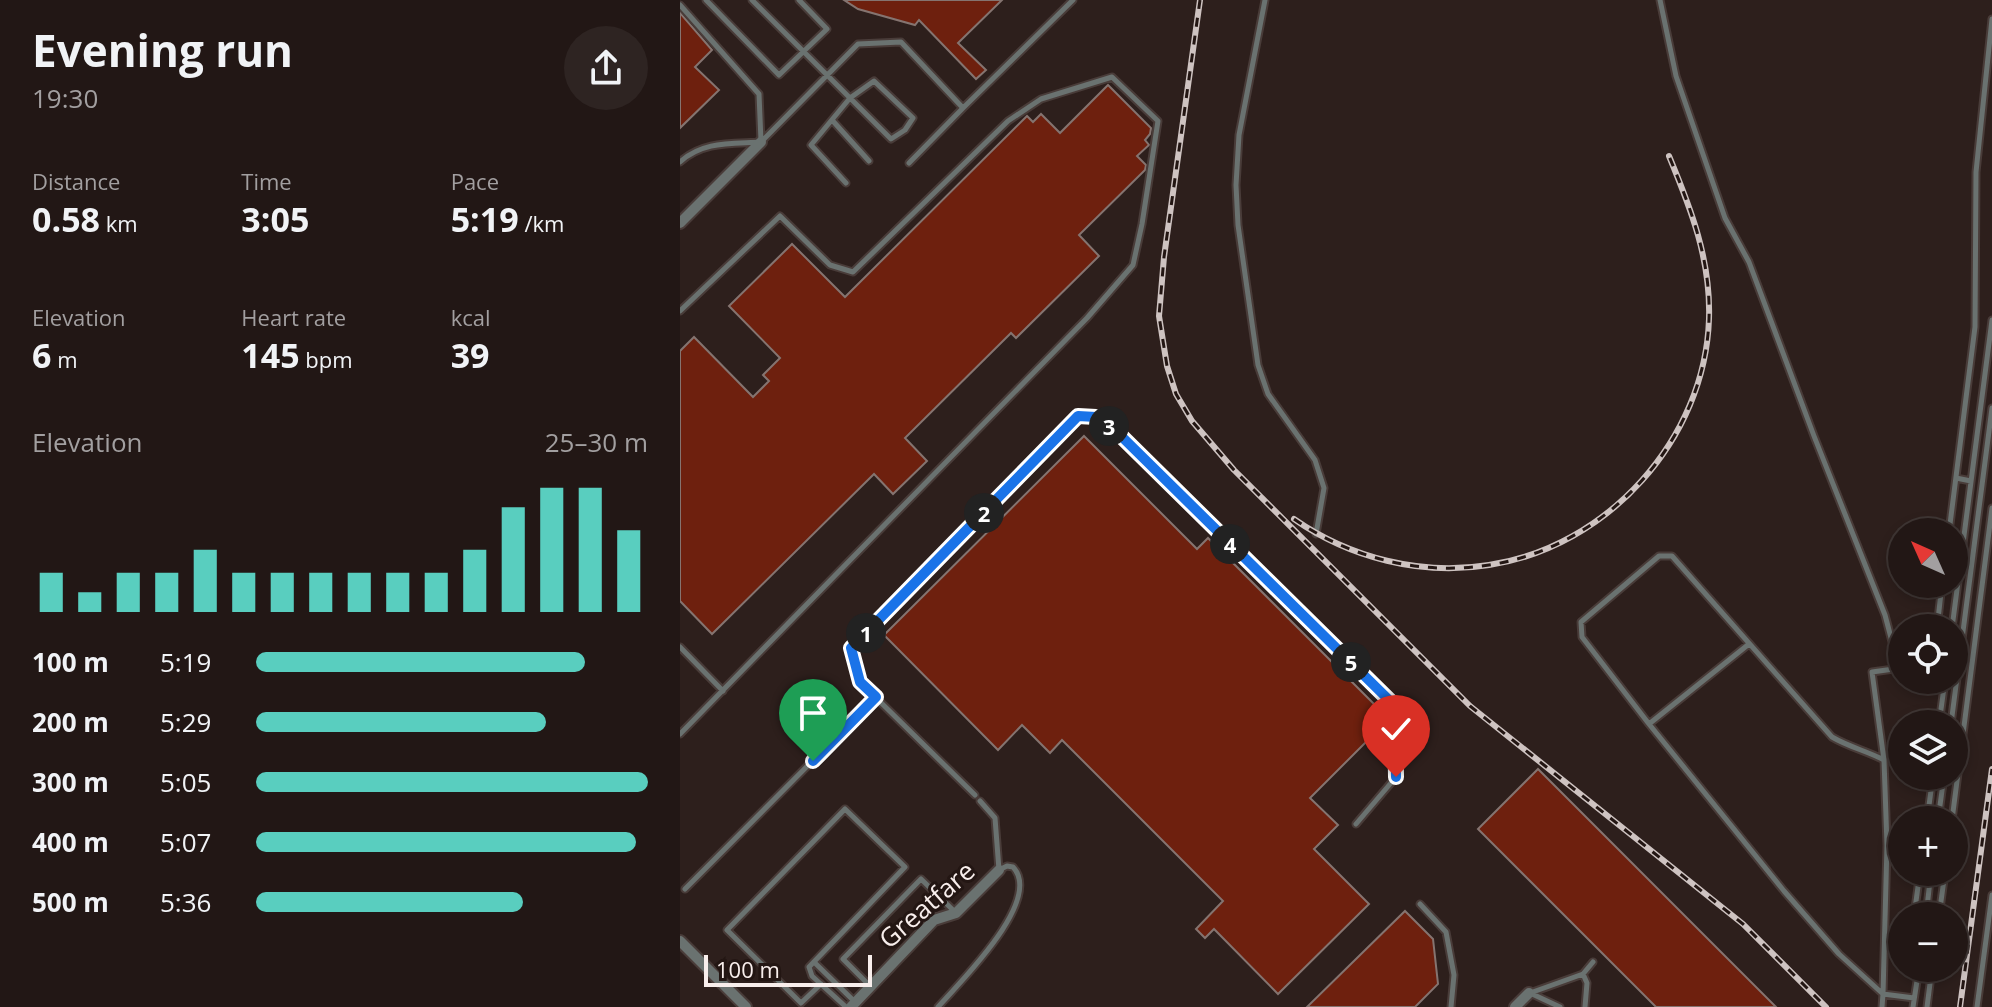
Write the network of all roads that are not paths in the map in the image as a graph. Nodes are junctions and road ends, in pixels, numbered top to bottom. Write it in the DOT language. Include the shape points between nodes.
graph roads {
  1 [pos="706,0"];
  2 [pos="752,0"];
  3 [pos="799,0"];
  4 [pos="1073,0"];
  5 [pos="1265,0"];
  6 [pos="1660,0"];
  7 [pos="680,5"];
  8 [pos="1992,19"];
  9 [pos="803,51"];
  10 [pos="827,76"];
  11 [pos="850,98"];
  12 [pos="963,108"];
  13 [pos="832,120"];
  14 [pos="761,142"];
  15 [pos="869,161"];
  16 [pos="680,162"];
  17 [pos="909,163"];
  18 [pos="846,183"];
  19 [pos="680,223"];
  20 [pos="680,311"];
  21 [pos="1992,320"];
  22 [pos="1992,408"];
  23 [pos="1956,478"];
  24 [pos="1971,481"];
  25 [pos="1992,508"];
  26 [pos="1951,518"];
  27 [pos="1316,534"];
  28 [pos="1954,614"];
  29 [pos="1888,625"];
  30 [pos="1749,644"];
  31 [pos="680,647"];
  32 [pos="1888,670"];
  33 [pos="723,691"];
  34 [pos="876,697"];
  35 [pos="1953,710"];
  36 [pos="1649,724"];
  37 [pos="681,731"];
  38 [pos="1884,760"];
  39 [pos="1954,806"];
  40 [pos="1356,824"];
  41 [pos="999,870"];
  42 [pos="685,889"];
  43 [pos="1992,895"];
  44 [pos="1420,904"];
  45 [pos="956,913"];
  46 [pos="680,941"];
  47 [pos="1593,962"];
  48 [pos="815,963"];
  49 [pos="1583,974"];
  50 [pos="1917,982"];
  51 [pos="1930,982"];
  52 [pos="821,984"];
  53 [pos="871,986"];
  54 [pos="1529,993"];
  55 [pos="1883,994"];
  56 [pos="1914,998"];
  57 [pos="851,1006"];
  58 [pos="746,1007"];
  59 [pos="938,1007"];
  60 [pos="1451,1007"];
  61 [pos="1515,1007"];
  62 [pos="1560,1007"];
  63 [pos="1585,1007"];
  64 [pos="1882,1007"];
  65 [pos="1913,1007"];
  66 [pos="1927,1007"];
  67 [pos="1977,1007"];
  1 -- 9 [label="lane" via="779,75"];
  2 -- 9 [label="lane"];
  3 -- 9 [label="lane" via="827,29"];
  4 -- 12 [label="lane"];
  5 -- 27 [label="lane" via="1239,135 1238,225 1258,365 1268,394 1315,460 1324,488"];
  6 -- 29 [label="lane" via="1676,76 1725,218 1749,262"];
  7 -- 14 [label="lane" via="759,94"];
  8 -- 23 [label="lane" via="1976,172 1975,327"];
  9 -- 10 [label="lane"];
  10 -- 11 [label="lane"];
  10 -- 12 [label="lane" via="858,44 901,42"];
  10 -- 14 [label="lane"];
  11 -- 11 [label="lane" via="891,139 913,118 874,81"];
  11 -- 13 [label="lane"];
  12 -- 17 [label="lane"];
  13 -- 15 [label="lane"];
  13 -- 18 [label="lane" via="811,145"];
  14 -- 16 [label="lane" via="708,146"];
  14 -- 19 [label="street"];
  20 -- 33 [label="lane" via="780,216 830,265 853,272 1008,121 1041,99 1112,77 1158,121 1133,265"];
  21 -- 24 [label="lane"];
  22 -- 35 [label="lane"];
  23 -- 24 [label="lane"];
  23 -- 26 [label="lane"];
  24 -- 28 [label="lane"];
  25 -- 39 [label="lane"];
  30 -- 36 [label="lane"];
  30 -- 36 [label="lane" via="1672,556 1659,556 1581,622 1582,637"];
  30 -- 38 [label="lane" via="1832,737"];
  31 -- 33 [label="lane"];
  32 -- 38 [label="lane" via="1872,672"];
  33 -- 37 [label="lane"];
  34 -- 40 [label="lane" via="860,682 851,648 1078,416 1096,417 1391,702 1396,777"];
  34 -- 41 [label="lane" via="995,818"];
  34 -- 42 [label="lane"];
  36 -- 55 [label="lane" via="1784,891 1839,954"];
  38 -- 55 [label="lane"];
  41 -- 45 [label="street, Greatfare"];
  41 -- 59 [label="lane" via="1007,866 1019,873 1011,916"];
  43 -- 67 [label="lane"];
  44 -- 60 [label="lane" via="1446,932 1454,975"];
  45 -- 53 [label="street, Greatfare" via="934,920"];
  45 -- 53 [label="lane" via="921,879 843,959"];
  46 -- 58 [label="street"];
  47 -- 49 [label="lane"];
  48 -- 52 [label="lane" via="809,967"];
  48 -- 52 [label="lane" via="905,867 845,809 727,930 801,1003"];
  48 -- 57 [label="lane"];
  49 -- 54 [label="lane"];
  49 -- 63 [label="lane"];
  50 -- 56 [label="lane"];
  51 -- 66 [label="lane"];
  52 -- 57 [label="lane"];
  53 -- 57 [label="street, Greatfare"];
  54 -- 61 [label="street"];
  54 -- 62 [label="lane"];
  55 -- 56 [label="lane"];
  55 -- 64 [label="lane"];
  56 -- 65 [label="lane"];
}
